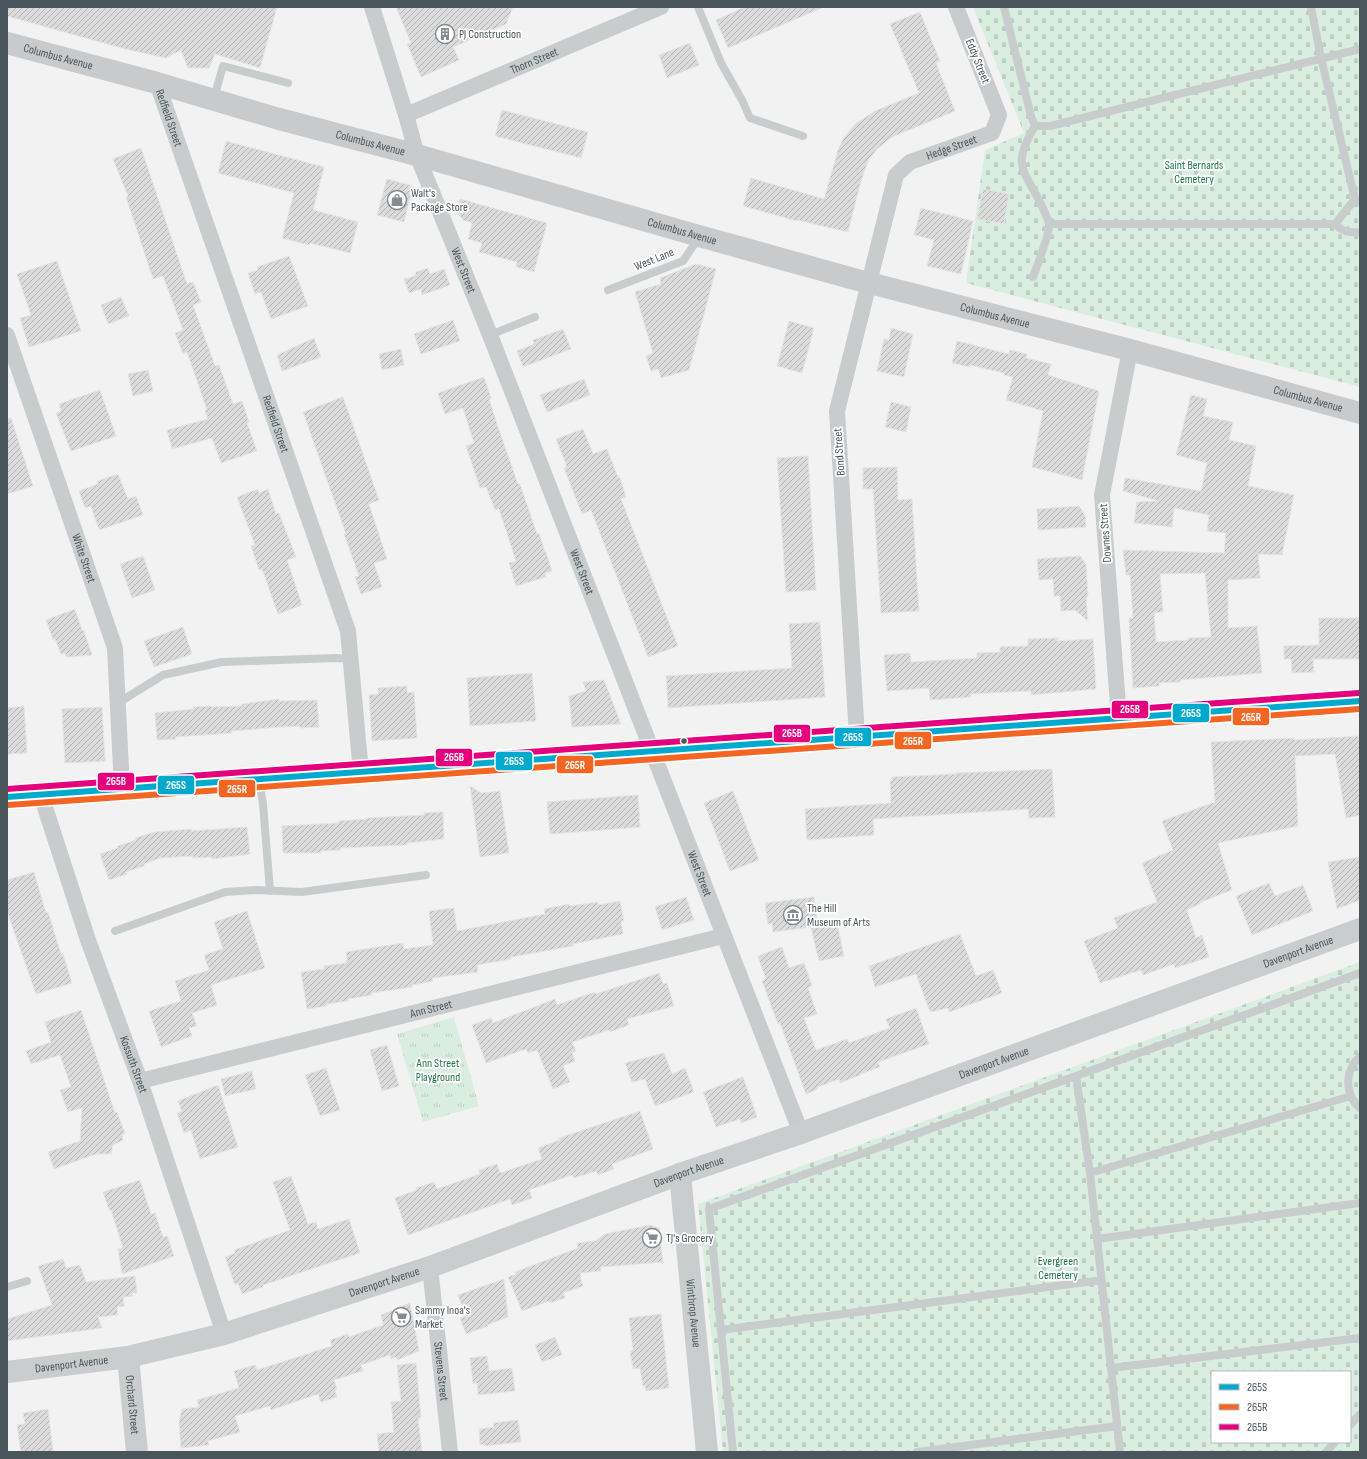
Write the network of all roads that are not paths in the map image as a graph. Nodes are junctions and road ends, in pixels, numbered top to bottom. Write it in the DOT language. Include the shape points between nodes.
graph roads {
  1 [pos="372,7"];
  2 [pos="661,7"];
  3 [pos="698,7"];
  4 [pos="956,7"];
  5 [pos="1004,7"];
  6 [pos="1311,7"];
  7 [pos="7,43"];
  8 [pos="1360,49"];
  9 [pos="1321,58"];
  10 [pos="157,83"];
  11 [pos="288,83"];
  12 [pos="214,100"];
  13 [pos="406,115"];
  14 [pos="999,115"];
  15 [pos="1035,126"];
  16 [pos="803,136"];
  17 [pos="417,155"];
  18 [pos="896,175"];
  19 [pos="1358,201"];
  20 [pos="1049,224"];
  21 [pos="1336,224"];
  22 [pos="1360,232"];
  23 [pos="699,236"];
  24 [pos="1034,276"];
  25 [pos="869,282"];
  26 [pos="608,290"];
  27 [pos="535,317"];
  28 [pos="7,335"];
  29 [pos="490,335"];
  30 [pos="1130,350"];
  31 [pos="1360,413"];
  32 [pos="351,659"];
  33 [pos="1360,701"];
  34 [pos="118,703"];
  35 [pos="1119,718"];
  36 [pos="857,736"];
  37 [pos="652,751"];
  38 [pos="361,773"];
  39 [pos="259,779"];
  40 [pos="122,789"];
  41 [pos="41,795"];
  42 [pos="7,797"];
  43 [pos="426,875"];
  44 [pos="270,890"];
  45 [pos="1360,929"];
  46 [pos="115,931"];
  47 [pos="723,936"];
  48 [pos="1360,973"];
  49 [pos="1360,1057"];
  50 [pos="1076,1076"];
  51 [pos="140,1081"];
  52 [pos="1351,1096"];
  53 [pos="1360,1108"];
  54 [pos="801,1134"];
  55 [pos="1090,1173"];
  56 [pos="680,1174"];
  57 [pos="1360,1203"];
  58 [pos="1097,1239"];
  59 [pos="430,1267"];
  60 [pos="1102,1280"];
  61 [pos="27,1281"];
  62 [pos="7,1287"];
  63 [pos="721,1330"];
  64 [pos="224,1334"];
  65 [pos="1360,1338"];
  66 [pos="128,1357"];
  67 [pos="1111,1368"];
  68 [pos="7,1372"];
  69 [pos="1360,1414"];
  70 [pos="1351,1425"];
  71 [pos="1117,1426"];
  72 [pos="1334,1443"];
  73 [pos="137,1452"];
  74 [pos="450,1452"];
  75 [pos="707,1452"];
  76 [pos="733,1452"];
  77 [pos="917,1452"];
  78 [pos="1120,1452"];
  79 [pos="1326,1452"];
  1 -- 13 [label="street, West Street"];
  2 -- 13 [label="street, Thorn Street"];
  3 -- 16 [label="lane" via="721,63 750,118"];
  4 -- 14 [label="street, Eddy Street"];
  5 -- 15 [label="lane" via="1030,116"];
  6 -- 9 [label="lane"];
  7 -- 10 [label="main road, Columbus Avenue"];
  8 -- 9 [label="lane"];
  9 -- 15 [label="lane" via="1050,126"];
  9 -- 19 [label="lane"];
  10 -- 12 [label="main road, Columbus Avenue"];
  10 -- 32 [label="street, Redfield Street" via="348,631"];
  11 -- 12 [label="lane" via="223,66"];
  12 -- 17 [label="main road, Columbus Avenue"];
  13 -- 17 [label="street, West Street"];
  14 -- 18 [label="street, Hedge Street" via="992,133 910,162"];
  15 -- 20 [label="lane" via="1023,150 1021,164"];
  17 -- 23 [label="main road, Columbus Avenue"];
  17 -- 29 [label="street, West Street"];
  18 -- 25 [label="street, Bond Street"];
  19 -- 21 [label="lane"];
  20 -- 21 [label="lane"];
  20 -- 24 [label="lane"];
  21 -- 22 [label="lane" via="1349,233"];
  23 -- 25 [label="main road, Columbus Avenue"];
  23 -- 26 [label="lane, West Lane" via="683,261"];
  25 -- 30 [label="main road, Columbus Avenue"];
  25 -- 36 [label="street, Bond Street" via="836,411"];
  27 -- 29 [label="lane"];
  28 -- 34 [label="street, White Street" via="115,648"];
  29 -- 37 [label="street, West Street"];
  30 -- 31 [label="main road, Columbus Avenue"];
  30 -- 35 [label="street, Downes Street" via="1102,495"];
  32 -- 34 [label="lane" via="222,662 163,675"];
  32 -- 38 [label="street, Redfield Street"];
  33 -- 35 [label="main road"];
  34 -- 40 [label="street, White Street"];
  35 -- 36 [label="main road"];
  36 -- 37 [label="main road"];
  37 -- 38 [label="main road"];
  37 -- 47 [label="street, West Street"];
  38 -- 39 [label="main road"];
  39 -- 40 [label="main road"];
  39 -- 44 [label="lane"];
  40 -- 41 [label="main road"];
  41 -- 42 [label="main road"];
  41 -- 51 [label="street, Kossuth Street" via="88,940"];
  43 -- 44 [label="lane" via="302,892"];
  44 -- 46 [label="lane" via="225,892"];
  45 -- 54 [label="main road, Davenport Avenue"];
  47 -- 51 [label="street, Ann Street"];
  47 -- 54 [label="street, West Street"];
  48 -- 50 [label="lane"];
  49 -- 52 [label="lane" via="1352,1066 1348,1080"];
  50 -- 55 [label="lane"];
  50 -- 63 [label="lane" via="709,1209"];
  51 -- 64 [label="street, Kossuth Street"];
  52 -- 53 [label="lane"];
  52 -- 55 [label="lane"];
  54 -- 56 [label="main road, Davenport Avenue"];
  55 -- 58 [label="lane"];
  56 -- 59 [label="main road, Davenport Avenue"];
  56 -- 75 [label="main road, Winthrop Avenue"];
  57 -- 58 [label="lane"];
  58 -- 60 [label="lane"];
  59 -- 64 [label="main road, Davenport Avenue"];
  59 -- 74 [label="street, Stevens Street"];
  60 -- 63 [label="lane"];
  60 -- 67 [label="lane"];
  61 -- 62 [label="lane"];
  63 -- 76 [label="lane"];
  64 -- 66 [label="main road, Davenport Avenue"];
  65 -- 67 [label="lane"];
  66 -- 68 [label="main road, Davenport Avenue"];
  66 -- 73 [label="main road, Orchard Street"];
  67 -- 71 [label="lane"];
  69 -- 70 [label="lane"];
  71 -- 77 [label="lane"];
  71 -- 78 [label="lane"];
  72 -- 79 [label="lane"];
}
